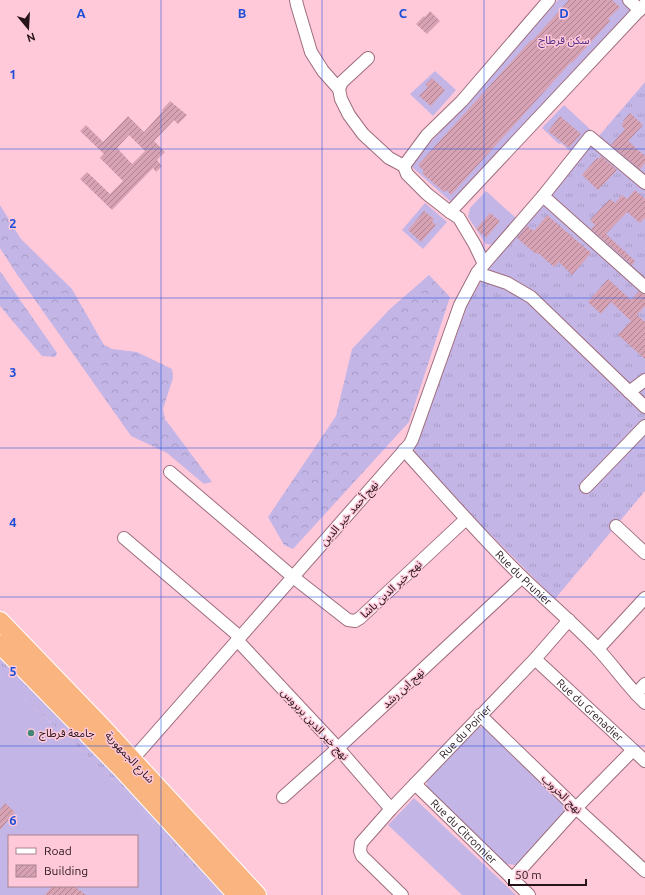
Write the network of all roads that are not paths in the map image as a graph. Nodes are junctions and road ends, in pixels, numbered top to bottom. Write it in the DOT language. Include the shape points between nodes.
graph roads {
  1 [pos="296,0"];
  2 [pos="549,0"];
  3 [pos="629,0"];
  4 [pos="642,7"];
  5 [pos="368,58"];
  6 [pos="339,89"];
  7 [pos="404,166"];
  8 [pos="645,183"];
  9 [pos="544,196"];
  10 [pos="450,212"];
  11 [pos="480,268"];
  12 [pos="645,287"];
  13 [pos="645,380"];
  14 [pos="629,392"];
  15 [pos="645,407"];
  16 [pos="645,426"];
  17 [pos="404,450"];
  18 [pos="170,472"];
  19 [pos="586,487"];
  20 [pos="466,519"];
  21 [pos="616,526"];
  22 [pos="124,538"];
  23 [pos="645,553"];
  24 [pos="293,577"];
  25 [pos="522,577"];
  26 [pos="645,598"];
  27 [pos="569,620"];
  28 [pos="0,621"];
  29 [pos="238,639"];
  30 [pos="0,644"];
  31 [pos="598,649"];
  32 [pos="535,659"];
  33 [pos="645,684"];
  34 [pos="636,694"];
  35 [pos="645,703"];
  36 [pos="480,715"];
  37 [pos="338,748"];
  38 [pos="633,750"];
  39 [pos="132,760"];
  40 [pos="645,761"];
  41 [pos="416,784"];
  42 [pos="283,798"];
  43 [pos="576,808"];
  44 [pos="391,809"];
  45 [pos="645,871"];
  46 [pos="512,879"];
  47 [pos="237,895"];
  48 [pos="257,895"];
  49 [pos="402,895"];
  50 [pos="529,895"];
  1 -- 6 [label="street" via="311,52"];
  2 -- 7 [label="street" via="462,101 427,135"];
  3 -- 4 [label="street"];
  4 -- 10 [label="street"];
  5 -- 6 [label="street" via="342,82"];
  6 -- 7 [label="street" via="349,115 363,134 389,158"];
  7 -- 10 [label="street" via="407,174 427,194"];
  8 -- 9 [label="street, نهج أحمد خير الدين" via="590,137"];
  9 -- 11 [label="street, نهج أحمد خير الدين"];
  9 -- 12 [label="street"];
  10 -- 11 [label="street" via="460,218 478,251"];
  11 -- 14 [label="street" via="532,297"];
  11 -- 17 [label="street, نهج أحمد خير الدين" via="460,305 412,440"];
  13 -- 14 [label="street"];
  14 -- 15 [label="street"];
  16 -- 19 [label="street"];
  17 -- 20 [label="street, Rue du Prunier"];
  17 -- 24 [label="street, نهج أحمد خير الدين"];
  18 -- 24 [label="street"];
  20 -- 24 [label="street, نهج خير الدين باشا" via="355,621 344,618"];
  20 -- 25 [label="street, Rue du Prunier"];
  21 -- 23 [label="street"];
  22 -- 29 [label="street"];
  24 -- 29 [label="street, نهج أحمد خير الدين"];
  25 -- 27 [label="street, Rue du Prunier"];
  25 -- 37 [label="street, نهج ابن رشد"];
  26 -- 31 [label="street"];
  27 -- 31 [label="street, Rue du Prunier"];
  27 -- 32 [label="street, Rue du Poirier"];
  28 -- 39 [label="highway, شارع الجمهورية"];
  29 -- 37 [label="street, نهج خير الدين بربروس"];
  29 -- 39 [label="street, نهج أحمد خير الدين"];
  30 -- 47 [label="highway, شارع الجمهورية" via="122,769"];
  31 -- 34 [label="street, Rue du Prunier"];
  32 -- 36 [label="street, Rue du Poirier"];
  32 -- 38 [label="street, Rue du Grenadier"];
  33 -- 34 [label="street"];
  34 -- 35 [label="street, Rue du Prunier"];
  36 -- 41 [label="street, Rue du Poirier"];
  36 -- 43 [label="street, نهج الخروب"];
  37 -- 42 [label="street, نهج ابن رشد"];
  37 -- 44 [label="street, نهج خير الدين بربروس"];
  38 -- 40 [label="street, Rue du Grenadier"];
  38 -- 43 [label="street"];
  39 -- 48 [label="highway, شارع الجمهورية"];
  41 -- 44 [label="street, Rue du Poirier"];
  41 -- 46 [label="street, Rue du Citronnier"];
  43 -- 45 [label="street, نهج الخروب"];
  43 -- 46 [label="street"];
  44 -- 49 [label="street, Rue du Poirier" via="361,843 360,850 362,856"];
  46 -- 50 [label="street, Rue du Citronnier"];
}
